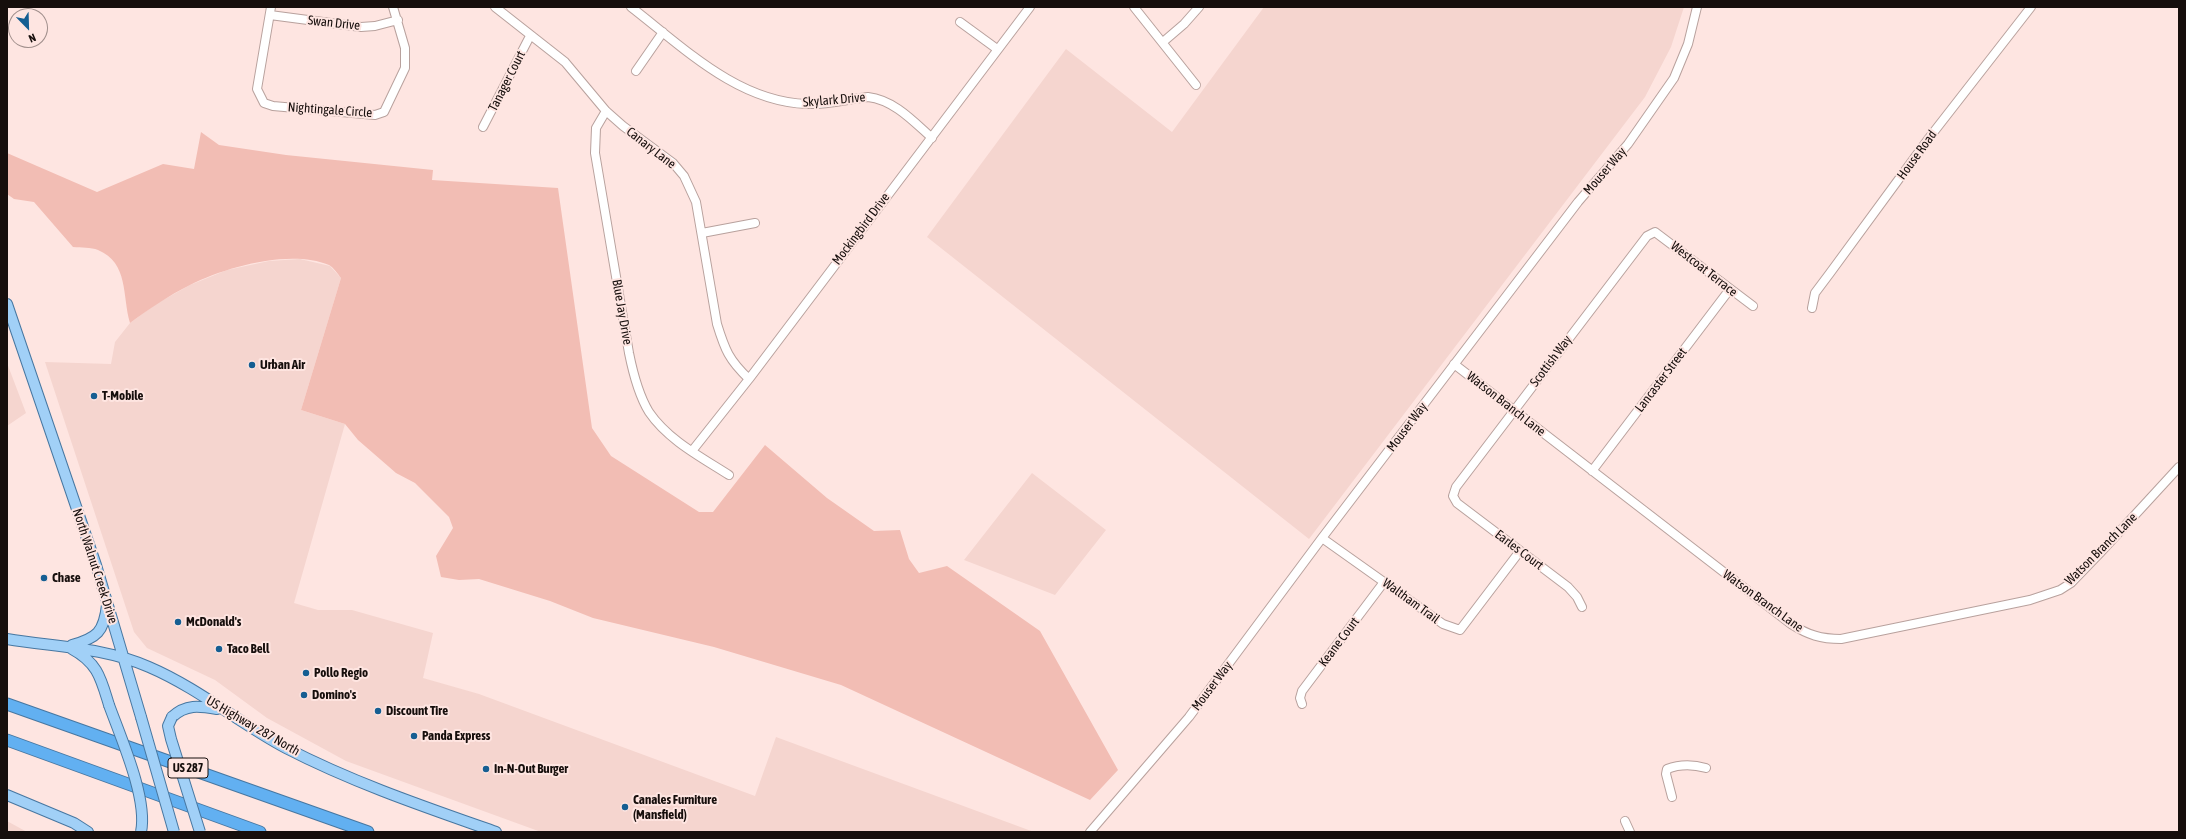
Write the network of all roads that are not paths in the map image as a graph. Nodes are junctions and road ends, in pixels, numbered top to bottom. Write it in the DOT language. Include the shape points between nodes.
graph roads {
  1 [pos="394,7"];
  2 [pos="495,7"];
  3 [pos="632,7"];
  4 [pos="1030,7"];
  5 [pos="1134,7"];
  6 [pos="1199,7"];
  7 [pos="1697,7"];
  8 [pos="2031,7"];
  9 [pos="270,11"];
  10 [pos="398,20"];
  11 [pos="960,22"];
  12 [pos="663,32"];
  13 [pos="530,36"];
  14 [pos="1163,42"];
  15 [pos="997,49"];
  16 [pos="636,71"];
  17 [pos="1196,85"];
  18 [pos="606,111"];
  19 [pos="483,127"];
  20 [pos="932,138"];
  21 [pos="755,223"];
  22 [pos="1656,232"];
  23 [pos="702,233"];
  24 [pos="1730,289"];
  25 [pos="7,304"];
  26 [pos="1753,306"];
  27 [pos="1812,308"];
  28 [pos="1454,364"];
  29 [pos="749,379"];
  30 [pos="1514,410"];
  31 [pos="692,450"];
  32 [pos="2179,467"];
  33 [pos="1592,470"];
  34 [pos="729,475"];
  35 [pos="1453,496"];
  36 [pos="1322,538"];
  37 [pos="1520,550"];
  38 [pos="1384,582"];
  39 [pos="107,601"];
  40 [pos="1582,607"];
  41 [pos="7,639"];
  42 [pos="67,646"];
  43 [pos="124,658"];
  44 [pos="7,704"];
  45 [pos="1302,704"];
  46 [pos="223,710"];
  47 [pos="7,740"];
  48 [pos="1706,768"];
  49 [pos="7,795"];
  50 [pos="1672,797"];
  51 [pos="1625,821"];
  52 [pos="88,832"];
  53 [pos="141,832"];
  54 [pos="174,832"];
  55 [pos="200,832"];
  56 [pos="260,832"];
  57 [pos="368,832"];
  58 [pos="496,832"];
  59 [pos="1090,832"];
  60 [pos="1630,832"];
  1 -- 10 [label="street, Nightingale Circle"];
  2 -- 13 [label="street, Canary Lane"];
  3 -- 12 [label="street, Skylark Drive"];
  4 -- 15 [label="street, Mockingbird Drive"];
  5 -- 14 [label="street"];
  6 -- 14 [label="street"];
  7 -- 28 [label="street, Mouser Way" via="1688,44 1674,78 1653,110 1628,144 1578,202"];
  8 -- 27 [label="street, House Road" via="1929,138 1815,293"];
  9 -- 10 [label="street, Swan Drive" via="361,27"];
  9 -- 10 [label="street, Nightingale Circle" via="257,89 264,103 273,106 375,115 384,112 405,68 405,48"];
  11 -- 15 [label="street"];
  12 -- 16 [label="street"];
  12 -- 20 [label="street, Skylark Drive" via="728,80 753,93 783,102 809,104 875,98 899,109"];
  13 -- 18 [label="street, Canary Lane" via="565,62"];
  13 -- 19 [label="street, Tanager Court"];
  14 -- 17 [label="street"];
  15 -- 20 [label="street, Mockingbird Drive"];
  18 -- 23 [label="street, Canary Lane" via="673,163 684,176 695,199"];
  18 -- 31 [label="street, Blue Jay Drive" via="596,128 595,153 635,382 649,412 667,432"];
  20 -- 29 [label="street, Mockingbird Drive" via="886,195"];
  21 -- 23 [label="street"];
  22 -- 24 [label="street, Westcoat Terrace"];
  22 -- 30 [label="street, Scottish Way" via="1644,238"];
  23 -- 29 [label="street, Canary Lane" via="722,343 733,364"];
  24 -- 26 [label="street, Westcoat Terrace"];
  24 -- 33 [label="street, Lancaster Street"];
  25 -- 39 [label="main road, North Walnut Creek Drive"];
  28 -- 30 [label="street, Watson Branch Lane"];
  28 -- 36 [label="street, Mouser Way"];
  29 -- 31 [label="street, Mockingbird Drive"];
  30 -- 33 [label="street, Watson Branch Lane"];
  30 -- 35 [label="street, Scottish Way" via="1456,487"];
  31 -- 34 [label="street, Blue Jay Drive"];
  32 -- 33 [label="street, Watson Branch Lane" via="2071,583 2060,590 2030,600 1841,639 1814,637 1791,624"];
  35 -- 37 [label="street, Earles Court" via="1457,503"];
  36 -- 38 [label="street, Waltham Trail"];
  36 -- 59 [label="street, Mouser Way" via="1189,717"];
  37 -- 38 [label="street, Waltham Trail" via="1460,630 1443,624"];
  37 -- 40 [label="street, Earles Court" via="1574,592"];
  38 -- 45 [label="street, Keane Court" via="1302,691"];
  39 -- 42 [label="main road" via="106,616 97,635 90,640"];
  39 -- 43 [label="main road, North Walnut Creek Drive"];
  41 -- 42 [label="main road, US Highway 287 North"];
  42 -- 43 [label="main road, US Highway 287 North"];
  42 -- 53 [label="main road, bridge" via="81,654 98,670 142,808"];
  43 -- 46 [label="main road, US Highway 287 North" via="148,666 178,681"];
  43 -- 54 [label="main road, North Walnut Creek Drive, bridge"];
  44 -- 57 [label="highway, US 287"];
  46 -- 55 [label="main road, bridge" via="194,706 181,709 172,717 168,726"];
  46 -- 58 [label="main road, US Highway 287 North" via="285,747 366,786"];
  47 -- 56 [label="highway, US 287"];
  48 -- 50 [label="street" via="1677,765 1667,769"];
  49 -- 52 [label="main road" via="74,823"];
  51 -- 60 [label="street"];
}
